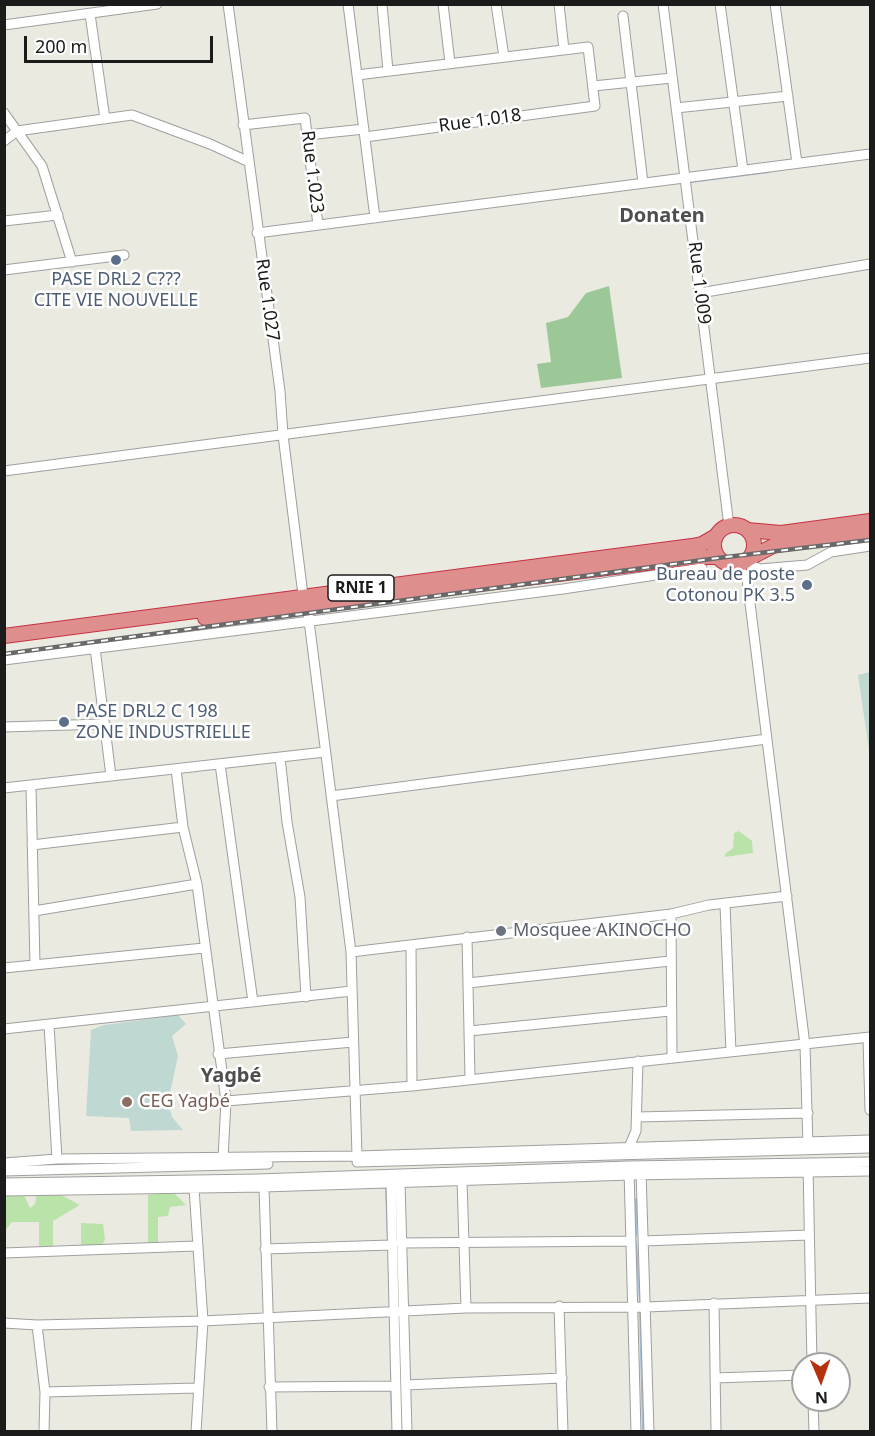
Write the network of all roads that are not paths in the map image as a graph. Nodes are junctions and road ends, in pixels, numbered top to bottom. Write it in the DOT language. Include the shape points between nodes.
graph roads {
  1 [pos="157,4"];
  2 [pos="228,4"];
  3 [pos="348,4"];
  4 [pos="382,4"];
  5 [pos="443,4"];
  6 [pos="496,4"];
  7 [pos="560,4"];
  8 [pos="663,4"];
  9 [pos="720,4"];
  10 [pos="775,4"];
  11 [pos="122,7"];
  12 [pos="90,14"];
  13 [pos="623,16"];
  14 [pos="4,25"];
  15 [pos="564,50"];
  16 [pos="504,57"];
  17 [pos="450,63"];
  18 [pos="388,70"];
  19 [pos="357,75"];
  20 [pos="672,78"];
  21 [pos="630,83"];
  22 [pos="593,86"];
  23 [pos="788,96"];
  24 [pos="733,102"];
  25 [pos="676,108"];
  26 [pos="4,113"];
  27 [pos="105,119"];
  28 [pos="243,125"];
  29 [pos="17,131"];
  30 [pos="364,133"];
  31 [pos="307,135"];
  32 [pos="4,141"];
  33 [pos="870,154"];
  34 [pos="247,161"];
  35 [pos="797,163"];
  36 [pos="743,170"];
  37 [pos="685,178"];
  38 [pos="643,183"];
  39 [pos="58,215"];
  40 [pos="375,218"];
  41 [pos="4,222"];
  42 [pos="318,225"];
  43 [pos="257,233"];
  44 [pos="124,255"];
  45 [pos="72,262"];
  46 [pos="870,264"];
  47 [pos="4,270"];
  48 [pos="700,293"];
  49 [pos="870,358"];
  50 [pos="710,379"];
  51 [pos="283,435"];
  52 [pos="4,471"];
  53 [pos="870,521"];
  54 [pos="729,526"];
  55 [pos="747,530"];
  56 [pos="870,533"];
  57 [pos="716,536"];
  58 [pos="870,546"];
  59 [pos="718,557"];
  60 [pos="743,562"];
  61 [pos="702,568"];
  62 [pos="305,600"];
  63 [pos="309,621"];
  64 [pos="4,636"];
  65 [pos="4,644"];
  66 [pos="95,648"];
  67 [pos="4,660"];
  68 [pos="103,724"];
  69 [pos="4,727"];
  70 [pos="767,739"];
  71 [pos="325,752"];
  72 [pos="280,757"];
  73 [pos="220,764"];
  74 [pos="176,769"];
  75 [pos="111,776"];
  76 [pos="31,786"];
  77 [pos="4,788"];
  78 [pos="331,796"];
  79 [pos="183,826"];
  80 [pos="32,845"];
  81 [pos="197,884"];
  82 [pos="787,896"];
  83 [pos="725,904"];
  84 [pos="34,911"];
  85 [pos="671,914"];
  86 [pos="467,937"];
  87 [pos="411,945"];
  88 [pos="204,948"];
  89 [pos="351,952"];
  90 [pos="670,961"];
  91 [pos="35,965"];
  92 [pos="4,968"];
  93 [pos="468,983"];
  94 [pos="352,991"];
  95 [pos="306,997"];
  96 [pos="253,1002"];
  97 [pos="214,1007"];
  98 [pos="670,1011"];
  99 [pos="49,1025"];
  100 [pos="4,1029"];
  101 [pos="469,1031"];
  102 [pos="869,1038"];
  103 [pos="353,1042"];
  104 [pos="806,1045"];
  105 [pos="731,1053"];
  106 [pos="218,1054"];
  107 [pos="672,1057"];
  108 [pos="638,1061"];
  109 [pos="470,1079"];
  110 [pos="412,1086"];
  111 [pos="355,1091"];
  112 [pos="226,1101"];
  113 [pos="870,1110"];
  114 [pos="808,1113"];
  115 [pos="637,1117"];
  116 [pos="870,1140"];
  117 [pos="808,1145"];
  118 [pos="634,1147"];
  119 [pos="870,1148"];
  120 [pos="357,1156"];
  121 [pos="224,1158"];
  122 [pos="57,1160"];
  123 [pos="870,1162"];
  124 [pos="4,1163"];
  125 [pos="808,1166"];
  126 [pos="640,1170"];
  127 [pos="4,1171"];
  128 [pos="628,1171"];
  129 [pos="870,1171"];
  130 [pos="462,1180"];
  131 [pos="396,1182"];
  132 [pos="4,1183"];
  133 [pos="264,1187"];
  134 [pos="194,1188"];
  135 [pos="4,1191"];
  136 [pos="809,1235"];
  137 [pos="464,1241"];
  138 [pos="630,1241"];
  139 [pos="643,1241"];
  140 [pos="396,1244"];
  141 [pos="196,1246"];
  142 [pos="265,1249"];
  143 [pos="4,1253"];
  144 [pos="870,1298"];
  145 [pos="810,1301"];
  146 [pos="714,1303"];
  147 [pos="560,1306"];
  148 [pos="632,1306"];
  149 [pos="646,1306"];
  150 [pos="466,1308"];
  151 [pos="398,1312"];
  152 [pos="270,1316"];
  153 [pos="203,1321"];
  154 [pos="4,1323"];
  155 [pos="37,1324"];
  156 [pos="812,1352"];
  157 [pos="791,1375"];
  158 [pos="562,1378"];
  159 [pos="716,1378"];
  160 [pos="406,1385"];
  161 [pos="394,1386"];
  162 [pos="269,1387"];
  163 [pos="197,1388"];
  164 [pos="45,1392"];
  165 [pos="813,1412"];
  166 [pos="44,1431"];
  167 [pos="196,1431"];
  168 [pos="272,1431"];
  169 [pos="397,1431"];
  170 [pos="407,1431"];
  171 [pos="563,1431"];
  172 [pos="636,1431"];
  173 [pos="649,1431"];
  174 [pos="716,1431"];
  175 [pos="814,1431"];
  1 -- 11 [label="street"];
  2 -- 28 [label="street, Rue 1.027"];
  3 -- 19 [label="street"];
  4 -- 18 [label="street"];
  5 -- 17 [label="street"];
  6 -- 16 [label="street"];
  7 -- 15 [label="street"];
  8 -- 20 [label="street, Rue 1.009"];
  9 -- 24 [label="street"];
  10 -- 23 [label="street"];
  11 -- 12 [label="street"];
  12 -- 14 [label="street"];
  12 -- 27 [label="street"];
  13 -- 21 [label="street"];
  15 -- 16 [label="street"];
  15 -- 22 [label="street" via="588,47"];
  16 -- 17 [label="street"];
  17 -- 18 [label="street"];
  18 -- 19 [label="street"];
  19 -- 30 [label="street"];
  20 -- 21 [label="street"];
  20 -- 25 [label="street, Rue 1.009"];
  21 -- 22 [label="street"];
  21 -- 38 [label="street"];
  22 -- 30 [label="street, Rue 1.018" via="595,106"];
  23 -- 24 [label="street"];
  23 -- 35 [label="street"];
  24 -- 25 [label="street"];
  24 -- 36 [label="street"];
  25 -- 37 [label="street, Rue 1.009"];
  26 -- 29 [label="street"];
  27 -- 29 [label="street"];
  27 -- 34 [label="street" via="132,115"];
  28 -- 31 [label="street, Rue 1.023" via="305,118"];
  28 -- 34 [label="street, Rue 1.027"];
  29 -- 32 [label="street"];
  29 -- 39 [label="street" via="42,166"];
  30 -- 31 [label="street, Rue 1.018"];
  30 -- 40 [label="street"];
  31 -- 42 [label="street, Rue 1.023"];
  33 -- 35 [label="street"];
  34 -- 43 [label="street, Rue 1.027"];
  35 -- 36 [label="street"];
  36 -- 37 [label="street"];
  37 -- 38 [label="street"];
  37 -- 48 [label="street, Rue 1.009"];
  38 -- 40 [label="street"];
  39 -- 41 [label="street"];
  39 -- 45 [label="street"];
  40 -- 42 [label="street"];
  42 -- 43 [label="street"];
  43 -- 51 [label="street, Rue 1.027"];
  44 -- 45 [label="street"];
  45 -- 47 [label="street"];
  46 -- 48 [label="street"];
  48 -- 50 [label="street, Rue 1.009"];
  49 -- 50 [label="street"];
  50 -- 51 [label="street"];
  50 -- 54 [label="street, Rue 1.009"];
  51 -- 52 [label="street"];
  51 -- 62 [label="street, Rue 1.027"];
  53 -- 55 [label="highway" via="781,533"];
  54 -- 55 [label="highway"];
  54 -- 57 [label="highway, RNIE 1"];
  55 -- 60 [label="highway" via="754,545"];
  56 -- 60 [label="highway" via="776,545"];
  57 -- 59 [label="highway" via="714,547"];
  57 -- 62 [label="highway, RNIE 1" via="692,546"];
  58 -- 60 [label="street" via="831,552 807,565 760,569"];
  59 -- 60 [label="highway, RNIE 1" via="725,563"];
  59 -- 62 [label="highway, RNIE 1" via="695,556"];
  60 -- 70 [label="street"];
  61 -- 63 [label="street"];
  62 -- 63 [label="street, Rue 1.027"];
  62 -- 64 [label="highway, RNIE 1"];
  62 -- 65 [label="highway, RNIE 1"];
  63 -- 66 [label="street"];
  63 -- 71 [label="street, Rue 1.027"];
  66 -- 67 [label="street"];
  66 -- 68 [label="street"];
  68 -- 69 [label="street"];
  68 -- 75 [label="street"];
  70 -- 78 [label="street"];
  70 -- 82 [label="street"];
  71 -- 72 [label="street"];
  71 -- 78 [label="street, Rue 1.027"];
  72 -- 73 [label="street"];
  72 -- 95 [label="street" via="300,897"];
  73 -- 74 [label="street"];
  73 -- 96 [label="street"];
  74 -- 75 [label="street"];
  74 -- 79 [label="street"];
  75 -- 76 [label="street"];
  76 -- 77 [label="street"];
  76 -- 80 [label="street"];
  78 -- 89 [label="street, Rue 1.027"];
  79 -- 80 [label="street"];
  79 -- 81 [label="street"];
  80 -- 84 [label="street"];
  81 -- 84 [label="street"];
  81 -- 88 [label="street"];
  82 -- 83 [label="street"];
  82 -- 104 [label="street"];
  83 -- 85 [label="street"];
  83 -- 105 [label="street"];
  84 -- 91 [label="street"];
  85 -- 86 [label="street"];
  85 -- 90 [label="street"];
  86 -- 87 [label="street"];
  86 -- 93 [label="street"];
  87 -- 89 [label="street"];
  87 -- 110 [label="street"];
  88 -- 91 [label="street"];
  88 -- 97 [label="street"];
  89 -- 94 [label="street, Rue 1.027"];
  90 -- 93 [label="street"];
  90 -- 98 [label="street"];
  91 -- 92 [label="street"];
  93 -- 101 [label="street"];
  94 -- 95 [label="street"];
  94 -- 103 [label="street, Rue 1.027"];
  95 -- 96 [label="street"];
  96 -- 97 [label="street"];
  97 -- 99 [label="street"];
  97 -- 106 [label="street"];
  98 -- 101 [label="street"];
  98 -- 107 [label="street"];
  99 -- 100 [label="street"];
  99 -- 122 [label="street"];
  101 -- 109 [label="street"];
  102 -- 104 [label="street"];
  102 -- 113 [label="street"];
  103 -- 106 [label="street"];
  103 -- 111 [label="street, Rue 1.027"];
  104 -- 105 [label="street"];
  104 -- 114 [label="street"];
  105 -- 107 [label="street"];
  106 -- 112 [label="street"];
  107 -- 108 [label="street"];
  108 -- 109 [label="street"];
  108 -- 115 [label="street"];
  109 -- 110 [label="street"];
  110 -- 111 [label="street"];
  111 -- 112 [label="street"];
  111 -- 120 [label="street, Rue 1.027"];
  112 -- 121 [label="street"];
  114 -- 115 [label="street"];
  114 -- 117 [label="street"];
  115 -- 118 [label="street"];
  116 -- 117 [label="street"];
  117 -- 118 [label="street"];
  117 -- 119 [label="street"];
  117 -- 125 [label="street"];
  118 -- 120 [label="street"];
  118 -- 126 [label="street"];
  118 -- 127 [label="street"];
  118 -- 128 [label="street"];
  120 -- 121 [label="street"];
  121 -- 122 [label="street"];
  122 -- 124 [label="street"];
  123 -- 125 [label="street"];
  125 -- 126 [label="street"];
  125 -- 129 [label="street"];
  125 -- 136 [label="street"];
  126 -- 128 [label="street"];
  126 -- 139 [label="street"];
  128 -- 130 [label="street"];
  128 -- 132 [label="street"];
  128 -- 138 [label="street"];
  130 -- 131 [label="street"];
  130 -- 137 [label="street"];
  131 -- 133 [label="street"];
  131 -- 140 [label="street"];
  133 -- 134 [label="street"];
  133 -- 142 [label="street"];
  134 -- 135 [label="street"];
  134 -- 141 [label="street"];
  136 -- 139 [label="street"];
  136 -- 145 [label="street"];
  137 -- 138 [label="street"];
  137 -- 140 [label="street"];
  137 -- 150 [label="street"];
  138 -- 148 [label="street"];
  139 -- 149 [label="street"];
  140 -- 142 [label="street"];
  140 -- 151 [label="street"];
  141 -- 143 [label="street"];
  141 -- 153 [label="street"];
  142 -- 152 [label="street"];
  144 -- 145 [label="street"];
  145 -- 146 [label="street"];
  145 -- 156 [label="street"];
  146 -- 149 [label="street"];
  146 -- 159 [label="street"];
  147 -- 148 [label="street"];
  147 -- 150 [label="street"];
  147 -- 158 [label="street"];
  148 -- 149 [label="street"];
  148 -- 172 [label="street"];
  149 -- 173 [label="street"];
  150 -- 151 [label="street"];
  151 -- 152 [label="street"];
  151 -- 160 [label="street"];
  151 -- 161 [label="street"];
  152 -- 153 [label="street"];
  152 -- 162 [label="street"];
  153 -- 155 [label="street"];
  153 -- 163 [label="street"];
  154 -- 155 [label="street"];
  155 -- 164 [label="street"];
  157 -- 159 [label="street"];
  158 -- 160 [label="street"];
  158 -- 171 [label="street"];
  159 -- 174 [label="street"];
  160 -- 170 [label="street"];
  161 -- 162 [label="street"];
  161 -- 169 [label="street"];
  162 -- 168 [label="street"];
  163 -- 164 [label="street"];
  163 -- 167 [label="street"];
  164 -- 166 [label="street"];
  165 -- 175 [label="street"];
}
